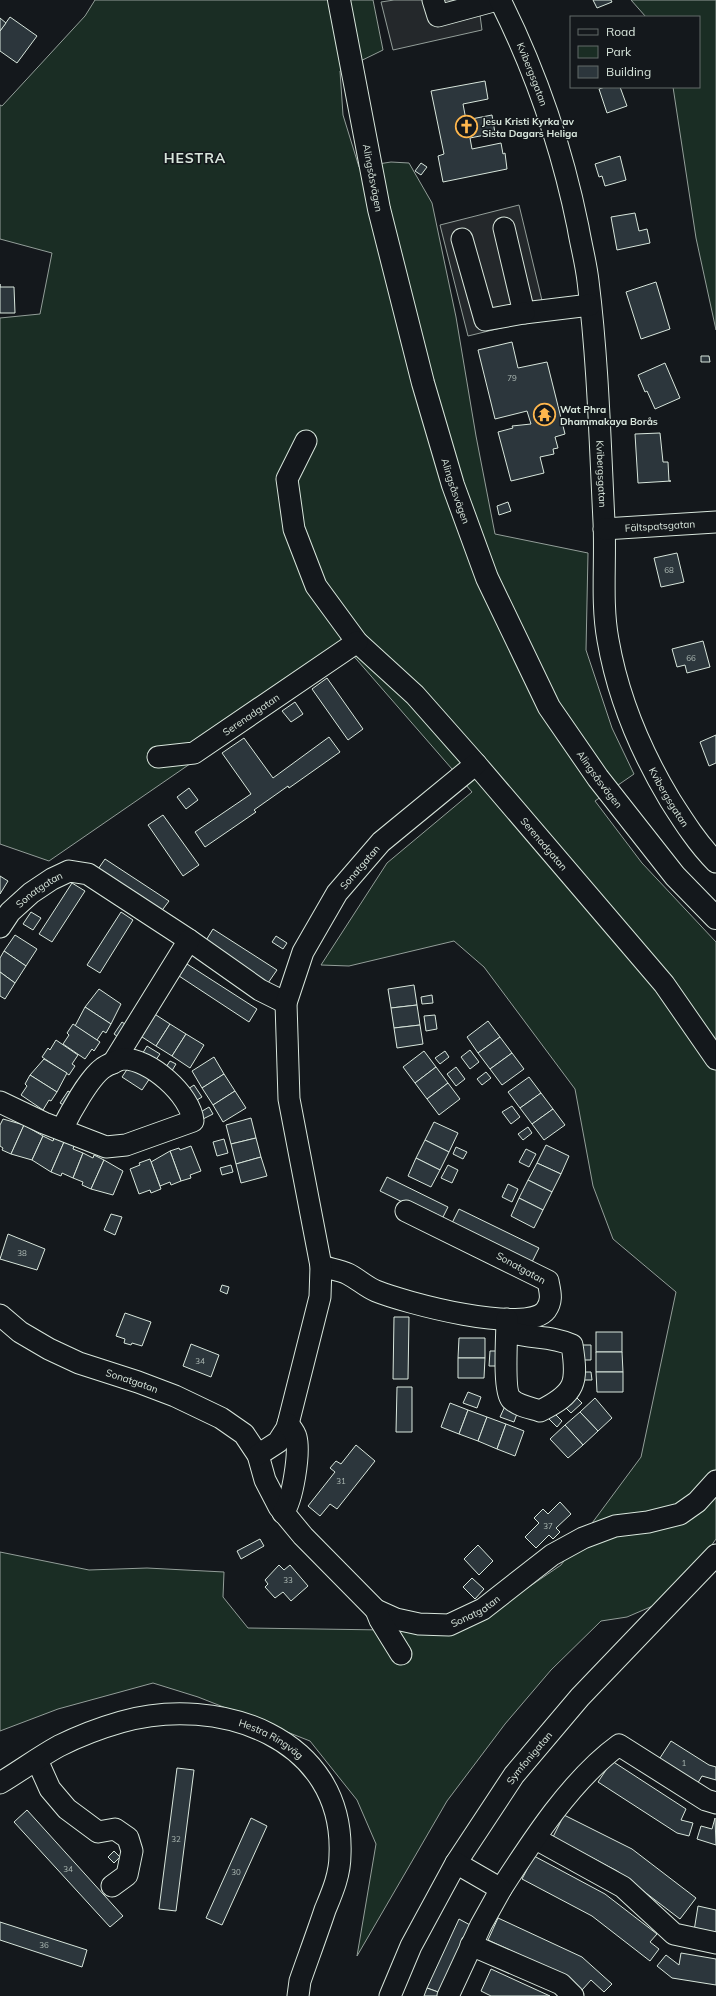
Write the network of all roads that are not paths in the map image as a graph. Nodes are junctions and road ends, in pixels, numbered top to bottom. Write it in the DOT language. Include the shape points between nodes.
graph roads {
  1 [pos="339,0"];
  2 [pos="433,0"];
  3 [pos="497,0"];
  4 [pos="500,0"];
  5 [pos="504,228"];
  6 [pos="462,239"];
  7 [pos="590,305"];
  8 [pos="524,313"];
  9 [pos="306,441"];
  10 [pos="716,522"];
  11 [pos="604,529"];
  12 [pos="357,642"];
  13 [pos="158,757"];
  14 [pos="476,764"];
  15 [pos="716,862"];
  16 [pos="716,918"];
  17 [pos="0,927"];
  18 [pos="188,940"];
  19 [pos="286,1002"];
  20 [pos="716,1059"];
  21 [pos="113,1063"];
  22 [pos="0,1102"];
  23 [pos="62,1129"];
  24 [pos="406,1211"];
  25 [pos="321,1266"];
  26 [pos="0,1315"];
  27 [pos="288,1424"];
  28 [pos="258,1455"];
  29 [pos="716,1481"];
  30 [pos="283,1513"];
  31 [pos="716,1555"];
  32 [pos="376,1610"];
  33 [pos="401,1654"];
  34 [pos="38,1760"];
  35 [pos="0,1783"];
  36 [pos="716,1803"];
  37 [pos="536,1839"];
  38 [pos="456,1863"];
  39 [pos="112,1886"];
  40 [pos="502,1890"];
  41 [pos="716,1943"];
  42 [pos="471,1945"];
  43 [pos="298,1996"];
  44 [pos="390,1996"];
  45 [pos="448,1996"];
  46 [pos="574,1996"];
  1 -- 16 [label="main road, Alingsåsvägen" via="379,208 422,376 453,485 488,578 549,706 598,778 675,876"];
  2 -- 3 [label="street" via="438,16"];
  4 -- 7 [label="street, Kvibergsgatan" via="517,33 550,119 569,184 588,279"];
  5 -- 8 [label="street"];
  6 -- 8 [label="street" via="485,320"];
  7 -- 8 [label="street"];
  7 -- 11 [label="street, Kvibergsgatan" via="598,396"];
  9 -- 12 [label="street, Serenadgatan" via="287,479 294,529 316,586"];
  10 -- 11 [label="street, Fältspatsgatan"];
  11 -- 15 [label="street, Kvibergsgatan" via="607,638 630,722 644,755 685,824"];
  12 -- 13 [label="street, Serenadgatan" via="194,753"];
  12 -- 14 [label="street, Serenadgatan" via="415,695"];
  14 -- 19 [label="street, Sonatgatan" via="381,842 337,893 303,952"];
  14 -- 20 [label="street, Serenadgatan" via="664,984"];
  17 -- 18 [label="street, Sonatgatan" via="10,912 32,893 69,871 88,874"];
  18 -- 19 [label="street, Sonatgatan" via="260,990"];
  18 -- 21 [label="street"];
  19 -- 25 [label="street, Sonatgatan" via="289,1099"];
  21 -- 23 [label="street" via="103,1068 91,1082"];
  21 -- 23 [label="street" via="122,1059 148,1067 183,1096 192,1113 192,1121 126,1145 106,1147"];
  22 -- 23 [label="street"];
  24 -- 25 [label="street, Sonatgatan" via="548,1281 552,1298 546,1311 534,1318 507,1325 417,1305 375,1290 347,1274"];
  25 -- 27 [label="street, Sonatgatan" via="320,1297"];
  26 -- 28 [label="street, Sonatgatan" via="20,1332 79,1363 175,1396 221,1418 244,1434"];
  27 -- 28 [label="street, Sonatgatan" via="278,1442"];
  27 -- 30 [label="street" via="297,1438 297,1451 292,1494"];
  28 -- 30 [label="street, Sonatgatan" via="265,1480"];
  29 -- 32 [label="street, Sonatgatan" via="697,1502 680,1514 648,1522 615,1526 583,1538 552,1555 483,1609 449,1625 419,1624 396,1619"];
  30 -- 32 [label="street, Sonatgatan"];
  31 -- 38 [label="street, Symfonigatan" via="580,1697 550,1732 514,1775"];
  32 -- 33 [label="street"];
  34 -- 35 [label="street, Hestra Ringväg"];
  34 -- 39 [label="street" via="50,1789 67,1809 98,1832 115,1829 128,1838 132,1851 127,1874"];
  34 -- 43 [label="street, Hestra Ringväg" via="92,1731 122,1722 167,1714 233,1719 261,1729 287,1743 322,1781 330,1798 340,1838 337,1877 300,1981"];
  36 -- 37 [label="street" via="706,1800 619,1745 601,1758 562,1802"];
  37 -- 40 [label="street"];
  37 -- 41 [label="street" via="623,1887 674,1934"];
  38 -- 40 [label="street"];
  38 -- 44 [label="street, Symfonigatan" via="411,1946"];
  40 -- 42 [label="street"];
  42 -- 45 [label="street"];
  42 -- 46 [label="street" via="561,1984"];
}
